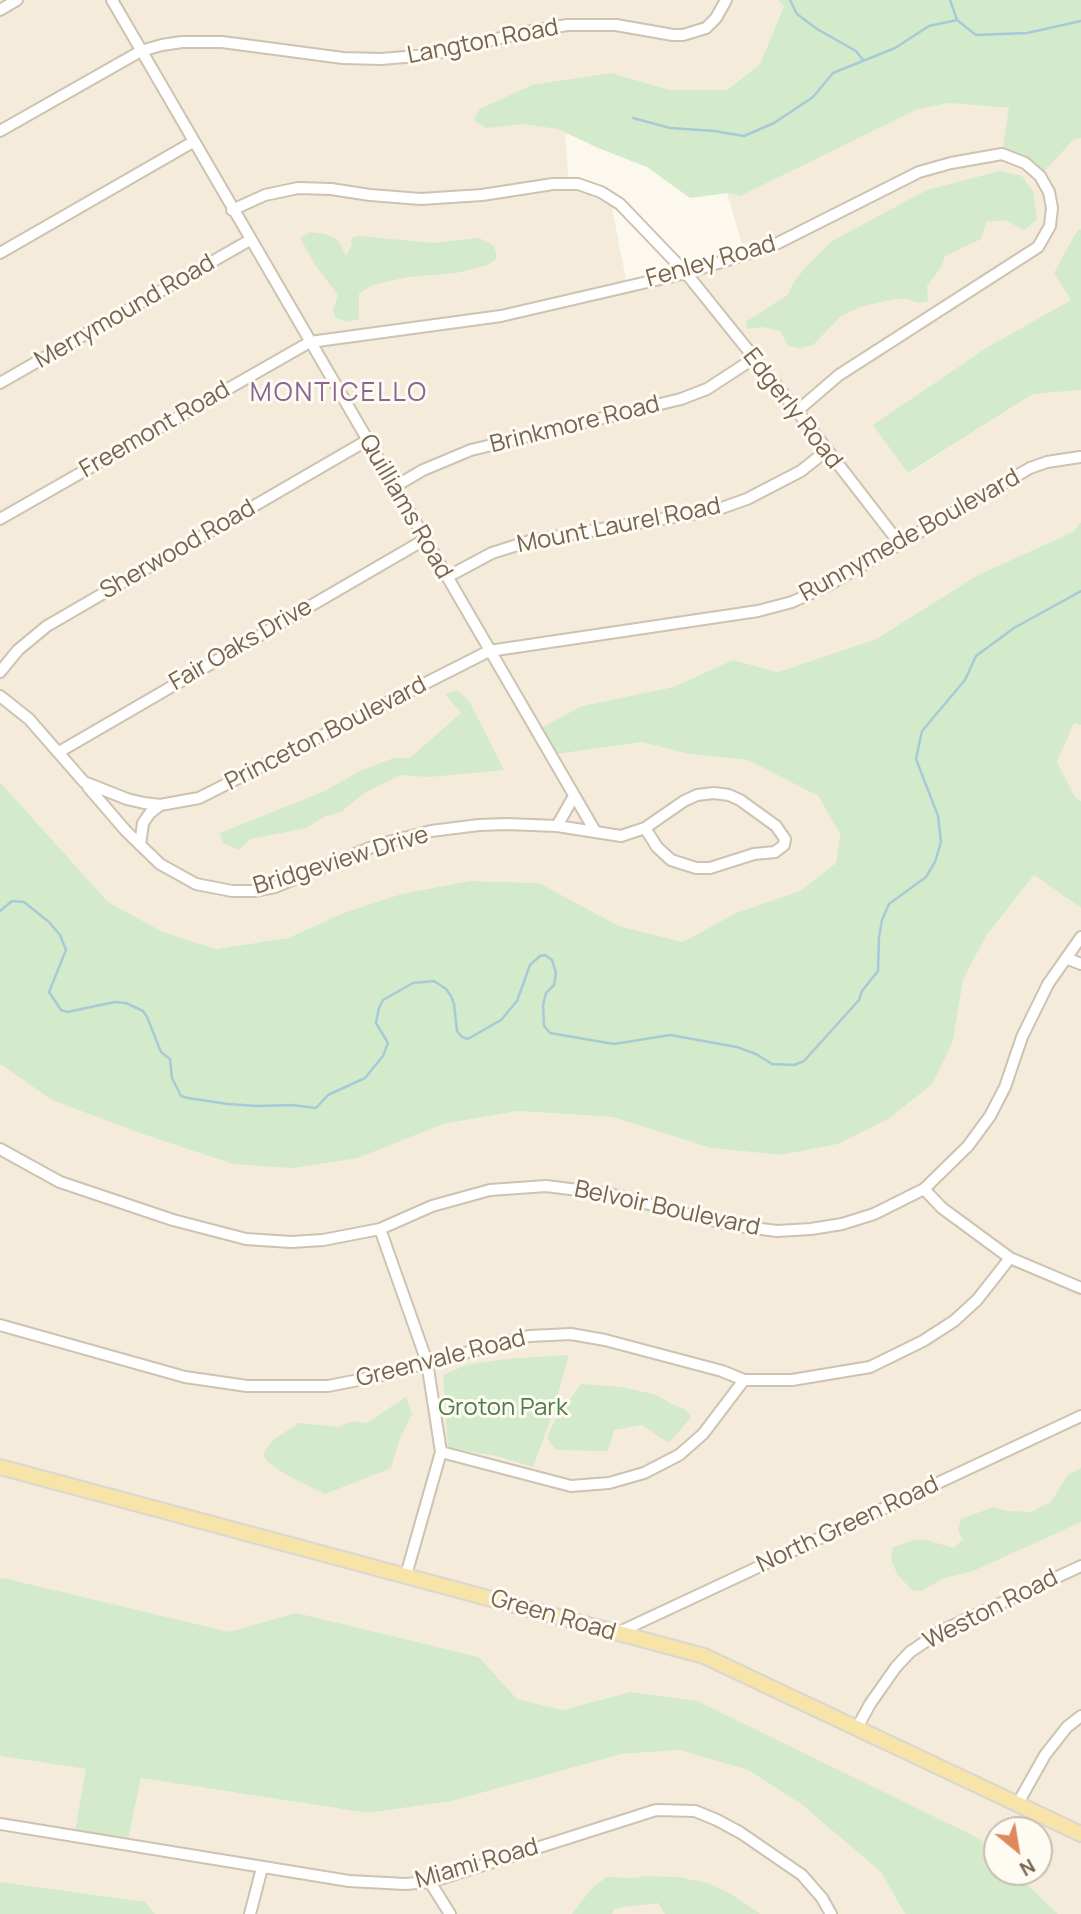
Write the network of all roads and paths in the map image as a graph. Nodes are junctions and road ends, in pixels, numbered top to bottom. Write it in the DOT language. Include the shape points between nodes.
graph roads {
  1 [pos="17,0"];
  2 [pos="112,0"];
  3 [pos="726,0"];
  4 [pos="0,10"];
  5 [pos="141,51"];
  6 [pos="0,131"];
  7 [pos="193,142"];
  8 [pos="232,209"];
  9 [pos="250,240"];
  10 [pos="0,253"];
  11 [pos="686,273"];
  12 [pos="310,342"];
  13 [pos="753,359"];
  14 [pos="0,383"];
  15 [pos="797,411"];
  16 [pos="366,441"];
  17 [pos="826,451"];
  18 [pos="1081,456"];
  19 [pos="1081,464"];
  20 [pos="394,487"];
  21 [pos="0,519"];
  22 [pos="424,540"];
  23 [pos="900,544"];
  24 [pos="447,577"];
  25 [pos="489,651"];
  26 [pos="0,672"];
  27 [pos="0,696"];
  28 [pos="59,752"];
  29 [pos="84,782"];
  30 [pos="574,796"];
  31 [pos="160,805"];
  32 [pos="557,826"];
  33 [pos="645,828"];
  34 [pos="595,831"];
  35 [pos="140,845"];
  36 [pos="1081,937"];
  37 [pos="1066,958"];
  38 [pos="1081,964"];
  39 [pos="0,1149"];
  40 [pos="924,1189"];
  41 [pos="380,1229"];
  42 [pos="1010,1258"];
  43 [pos="1081,1288"];
  44 [pos="0,1325"];
  45 [pos="427,1362"];
  46 [pos="744,1380"];
  47 [pos="1081,1416"];
  48 [pos="441,1452"];
  49 [pos="0,1467"];
  50 [pos="1081,1566"];
  51 [pos="406,1575"];
  52 [pos="615,1634"];
  53 [pos="1081,1716"];
  54 [pos="857,1728"];
  55 [pos="1018,1803"];
  56 [pos="0,1825"];
  57 [pos="1081,1834"];
  58 [pos="262,1868"];
  59 [pos="430,1882"];
  60 [pos="250,1914"];
  61 [pos="450,1914"];
  62 [pos="831,1914"];
  1 -- 4 [label="street"];
  2 -- 5 [label="street, Quilliams Road"];
  3 -- 5 [label="street, Langton Road" via="706,28 683,35 617,25 567,25 429,55 381,59 201,41"];
  5 -- 6 [label="street, Langton Road"];
  5 -- 7 [label="street, Quilliams Road"];
  7 -- 8 [label="street, Quilliams Road"];
  7 -- 10 [label="street"];
  8 -- 9 [label="street, Quilliams Road"];
  8 -- 11 [label="street, Edgerly Road" via="298,188 421,199 578,184 620,204"];
  9 -- 12 [label="street, Quilliams Road"];
  9 -- 14 [label="street, Merrymound Road"];
  11 -- 12 [label="street, Fenley Road" via="501,316"];
  11 -- 13 [label="street, Edgerly Road"];
  11 -- 15 [label="street, Fenley Road" via="772,246 919,172 951,163 1002,154 1025,163 1040,176 1052,208 1050,226 1038,247 839,375"];
  12 -- 16 [label="street, Quilliams Road"];
  12 -- 21 [label="street, Freemont Road"];
  13 -- 15 [label="street, Edgerly Road"];
  13 -- 20 [label="street, Brinkmore Road" via="708,389 681,399 471,450"];
  15 -- 17 [label="street, Edgerly Road"];
  16 -- 20 [label="street, Quilliams Road"];
  16 -- 26 [label="street, Sherwood Road" via="47,626"];
  17 -- 23 [label="street, Edgerly Road"];
  17 -- 24 [label="street, Mount Laurel Road" via="792,476 716,510 530,541 492,553"];
  18 -- 19 [label="street"];
  18 -- 23 [label="street, Runnymede Boulevard" via="1030,468"];
  20 -- 22 [label="street, Quilliams Road"];
  22 -- 24 [label="street, Quilliams Road"];
  22 -- 28 [label="street, Fair Oaks Drive"];
  23 -- 25 [label="street, Runnymede Boulevard" via="825,587 758,611"];
  24 -- 25 [label="street, Quilliams Road"];
  25 -- 30 [label="street, Quilliams Road"];
  25 -- 31 [label="street, Princeton Boulevard" via="199,798"];
  27 -- 28 [label="street, Princeton Boulevard"];
  28 -- 29 [label="street, Princeton Boulevard"];
  29 -- 31 [label="street, Princeton Boulevard" via="127,799"];
  29 -- 35 [label="street, Bridgeview Drive"];
  30 -- 32 [label="street"];
  30 -- 34 [label="street, Quilliams Road"];
  31 -- 35 [label="street" via="143,823"];
  32 -- 34 [label="street, Bridgeview Drive"];
  32 -- 35 [label="street, Bridgeview Drive" via="507,824 431,831 377,845 275,887 254,891 196,884 160,864"];
  33 -- 33 [label="street" via="664,855 696,868 775,852 785,839 776,826 740,800 714,793 697,794"];
  33 -- 34 [label="street, Bridgeview Drive" via="621,836"];
  36 -- 37 [label="street, Belvoir Boulevard"];
  37 -- 38 [label="street"];
  37 -- 40 [label="street, Belvoir Boulevard" via="1032,1016 989,1116 968,1146"];
  39 -- 41 [label="street, Belvoir Boulevard" via="60,1182 246,1239 323,1240"];
  40 -- 41 [label="street, Belvoir Boulevard" via="874,1214 811,1229 777,1231 730,1224 610,1194 546,1186 491,1190 432,1206"];
  40 -- 42 [label="street" via="942,1208"];
  41 -- 45 [label="street"];
  42 -- 43 [label="street"];
  42 -- 46 [label="street, Greenvale Road" via="954,1321 870,1367 792,1380"];
  44 -- 45 [label="street, Greenvale Road" via="185,1377 247,1386 328,1386"];
  45 -- 46 [label="street, Greenvale Road" via="529,1336 571,1334"];
  45 -- 48 [label="street"];
  46 -- 48 [label="street" via="703,1434 679,1455 644,1473 609,1483 571,1486"];
  47 -- 52 [label="street, North Green Road"];
  48 -- 51 [label="street"];
  49 -- 51 [label="main road, Green Road"];
  50 -- 54 [label="street, Weston Road" via="940,1631 910,1652 895,1667"];
  51 -- 52 [label="main road, Green Road"];
  52 -- 54 [label="main road, Green Road" via="704,1656"];
  53 -- 55 [label="street" via="1045,1755"];
  54 -- 55 [label="main road, Green Road"];
  55 -- 57 [label="main road, Green Road"];
  56 -- 58 [label="street, Miami Road"];
  58 -- 59 [label="street, Miami Road" via="377,1884"];
  58 -- 60 [label="street"];
  59 -- 61 [label="street"];
  59 -- 62 [label="street, Miami Road" via="637,1815 676,1809 695,1811 741,1833 802,1875"];
}
